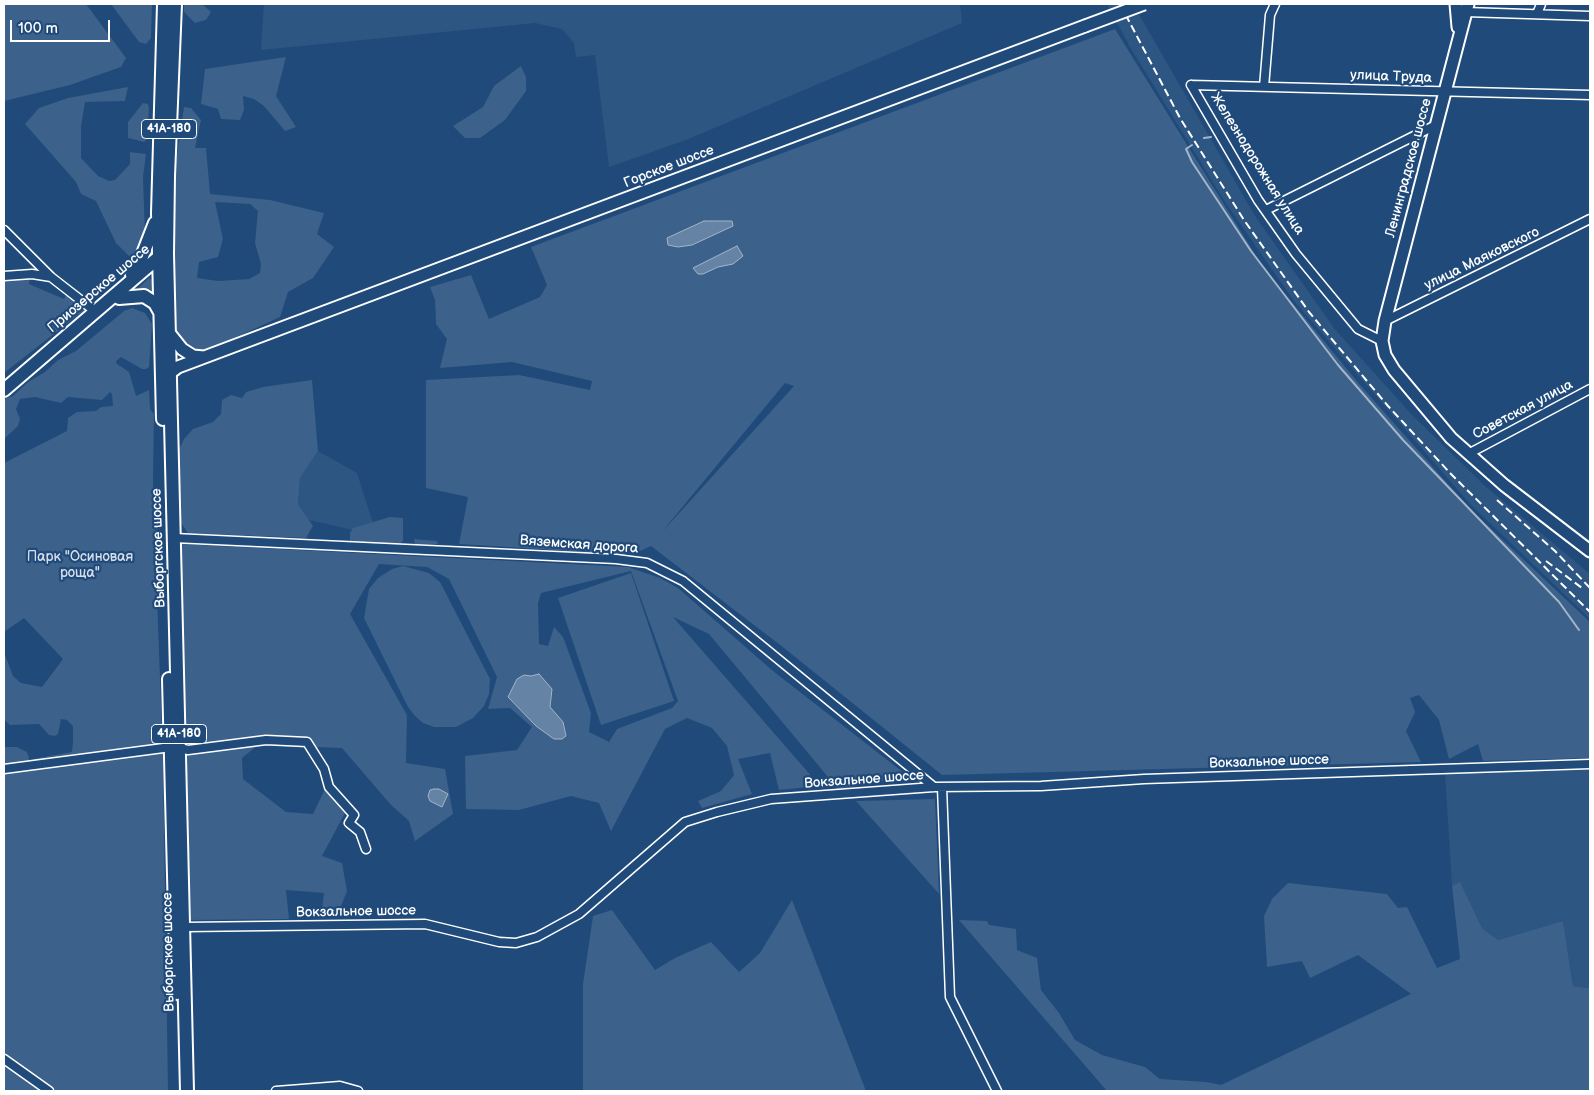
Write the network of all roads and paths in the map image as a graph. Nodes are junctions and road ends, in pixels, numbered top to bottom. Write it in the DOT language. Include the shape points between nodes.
graph roads {
  1 [pos="164,4"];
  2 [pos="175,4"];
  3 [pos="1144,4"];
  4 [pos="1275,4"];
  5 [pos="1456,4"];
  6 [pos="1540,4"];
  7 [pos="1467,8"];
  8 [pos="1537,14"];
  9 [pos="1590,16"];
  10 [pos="1457,41"];
  11 [pos="1191,85"];
  12 [pos="1264,87"];
  13 [pos="1445,91"];
  14 [pos="1590,95"];
  15 [pos="1436,125"];
  16 [pos="1266,210"];
  17 [pos="158,213"];
  18 [pos="1590,219"];
  19 [pos="4,230"];
  20 [pos="162,258"];
  21 [pos="4,276"];
  22 [pos="51,276"];
  23 [pos="127,284"];
  24 [pos="119,298"];
  25 [pos="96,312"];
  26 [pos="160,312"];
  27 [pos="1385,321"];
  28 [pos="170,334"];
  29 [pos="264,337"];
  30 [pos="1382,341"];
  31 [pos="205,358"];
  32 [pos="168,375"];
  33 [pos="21,376"];
  34 [pos="1590,389"];
  35 [pos="4,390"];
  36 [pos="1468,454"];
  37 [pos="174,538"];
  38 [pos="1590,551"];
  39 [pos="175,748"];
  40 [pos="1590,764"];
  41 [pos="4,769"];
  42 [pos="938,787"];
  43 [pos="366,849"];
  44 [pos="185,927"];
  45 [pos="4,1059"];
  46 [pos="49,1091"];
  47 [pos="178,1091"];
  48 [pos="187,1091"];
  49 [pos="276,1091"];
  50 [pos="358,1091"];
  51 [pos="997,1091"];
  1 -- 17 [label="main road, Выборгское шоссе / 41А-180"];
  2 -- 20 [label="main road, Выборгское шоссе / 41А-180"];
  3 -- 29 [label="main road, Горское шоссе, bridge"];
  4 -- 12 [label="street" via="1270,14"];
  5 -- 10 [label="main road"];
  6 -- 8 [label="street"];
  7 -- 8 [label="street"];
  7 -- 10 [label="main road, Ленинградское шоссе"];
  8 -- 9 [label="street"];
  10 -- 13 [label="main road, Ленинградское шоссе"];
  11 -- 12 [label="street, улица Труда"];
  11 -- 16 [label="street, Железнодорожная улица"];
  12 -- 13 [label="street, улица Труда"];
  13 -- 14 [label="street, улица Труда"];
  13 -- 15 [label="main road, Ленинградское шоссе"];
  15 -- 16 [label="street"];
  15 -- 27 [label="main road, Ленинградское шоссе"];
  16 -- 30 [label="street, Железнодорожная улица" via="1341,311 1358,330"];
  17 -- 20 [label="main road, Выборгское шоссе / 41А-180"];
  17 -- 23 [label="main road" via="139,264"];
  18 -- 27 [label="street, улица Маяковского"];
  19 -- 22 [label="street"];
  20 -- 23 [label="main road, Приозерское шоссе"];
  20 -- 24 [label="main road, Приозерское шоссе"];
  20 -- 26 [label="main road, Выборгское шоссе / 41А-180"];
  20 -- 28 [label="main road, Выборгское шоссе / 41А-180"];
  21 -- 22 [label="street"];
  22 -- 25 [label="street"];
  23 -- 25 [label="main road, Приозерское шоссе"];
  24 -- 26 [label="main road" via="144,296 155,303"];
  24 -- 33 [label="main road, Приозерское шоссе" via="62,347"];
  25 -- 33 [label="main road, Приозерское шоссе" via="23,371"];
  26 -- 32 [label="main road, Выборгское шоссе / 41А-180"];
  27 -- 30 [label="main road, Ленинградское шоссе"];
  28 -- 31 [label="main road" via="182,349 193,356"];
  28 -- 32 [label="main road, Выборгское шоссе / 41А-180"];
  29 -- 31 [label="main road, Горское шоссе"];
  29 -- 32 [label="main road, Горское шоссе"];
  30 -- 36 [label="main road" via="1385,355 1394,370"];
  31 -- 32 [label="main road, Горское шоссе"];
  32 -- 37 [label="main road, Выборгское шоссе / 41А-180"];
  32 -- 39 [label="main road, Выборгское шоссе / 41А-180"];
  33 -- 35 [label="main road, Приозерское шоссе"];
  34 -- 36 [label="street, Советская улица"];
  36 -- 38 [label="main road"];
  37 -- 39 [label="main road, Выборгское шоссе / 41А-180"];
  37 -- 42 [label="street, Вяземская дорога" via="647,563 683,582"];
  39 -- 41 [label="street"];
  39 -- 43 [label="street" via="188,750 266,740 307,742 324,769 329,787 354,815 349,823 360,832"];
  39 -- 44 [label="main road, Выборгское шоссе / 41А-180"];
  39 -- 47 [label="main road, Выборгское шоссе / 41А-180"];
  40 -- 42 [label="street, Вокзальное шоссе" via="1041,786"];
  42 -- 44 [label="street, Вокзальное шоссе" via="771,799 686,822 579,914 537,937 516,943 425,924"];
  42 -- 51 [label="street" via="950,997"];
  44 -- 48 [label="main road, Выборгское шоссе / 41А-180"];
  45 -- 46 [label="street"];
  49 -- 50 [label="street" via="340,1086"];
}
